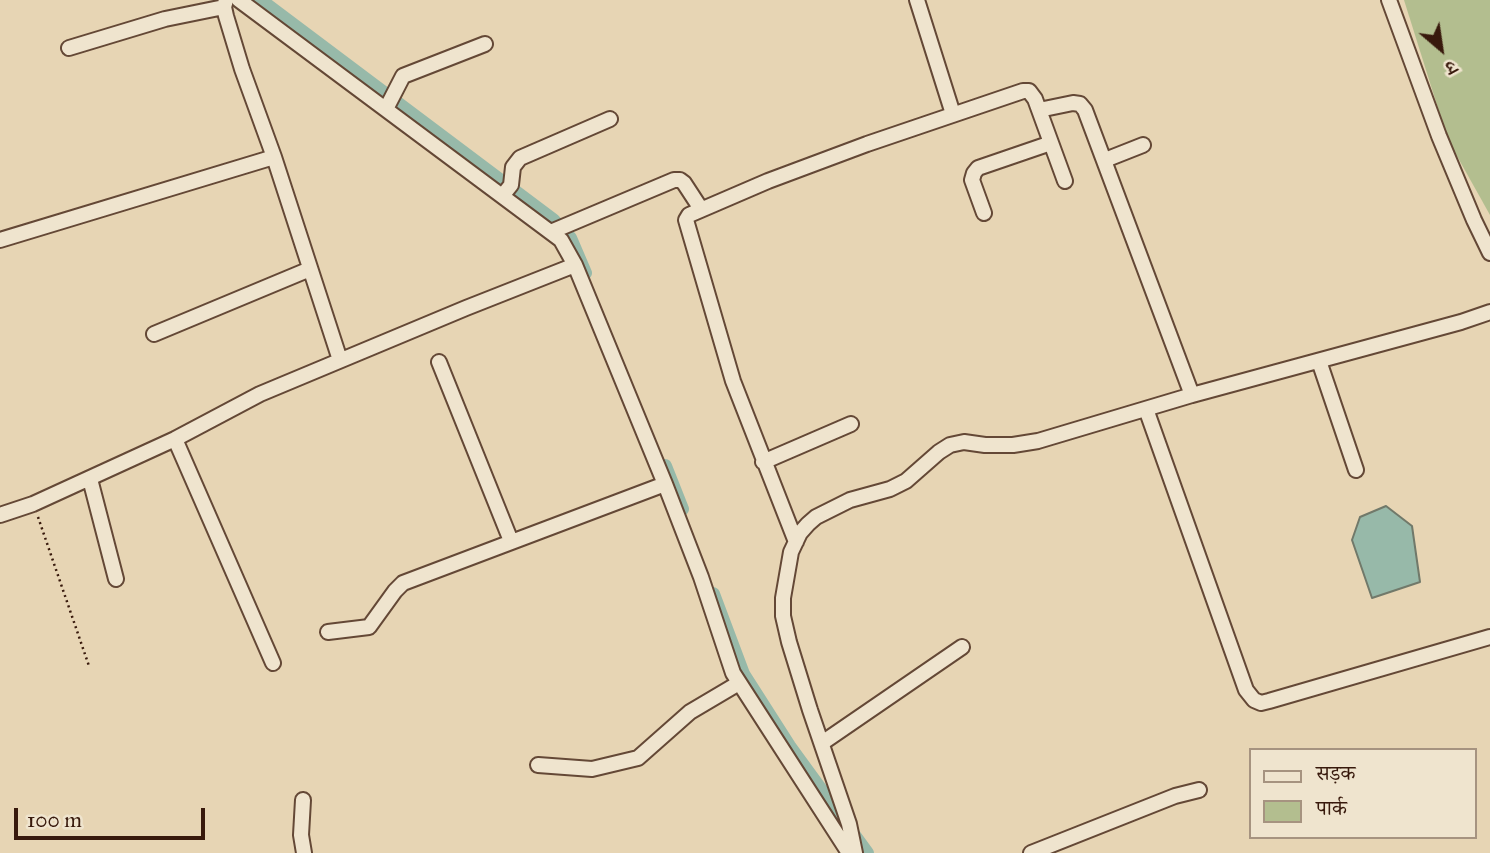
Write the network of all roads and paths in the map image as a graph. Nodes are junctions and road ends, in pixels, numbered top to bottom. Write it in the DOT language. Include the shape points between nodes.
graph roads {
  1 [pos="239,0"];
  2 [pos="917,0"];
  3 [pos="1388,0"];
  4 [pos="225,4"];
  5 [pos="485,44"];
  6 [pos="69,48"];
  7 [pos="390,101"];
  8 [pos="1039,110"];
  9 [pos="953,114"];
  10 [pos="610,118"];
  11 [pos="1051,143"];
  12 [pos="1143,145"];
  13 [pos="274,157"];
  14 [pos="1105,160"];
  15 [pos="1065,181"];
  16 [pos="507,190"];
  17 [pos="701,209"];
  18 [pos="984,213"];
  19 [pos="558,229"];
  20 [pos="0,240"];
  21 [pos="1490,253"];
  22 [pos="575,265"];
  23 [pos="310,269"];
  24 [pos="1490,312"];
  25 [pos="154,334"];
  26 [pos="340,360"];
  27 [pos="1319,361"];
  28 [pos="439,362"];
  29 [pos="1192,396"];
  30 [pos="1146,409"];
  31 [pos="851,424"];
  32 [pos="175,439"];
  33 [pos="763,462"];
  34 [pos="1356,470"];
  35 [pos="90,479"];
  36 [pos="665,484"];
  37 [pos="33,504"];
  38 [pos="0,515"];
  39 [pos="511,541"];
  40 [pos="796,542"];
  41 [pos="116,579"];
  42 [pos="328,632"];
  43 [pos="1490,636"];
  44 [pos="962,647"];
  45 [pos="272,663"];
  46 [pos="89,666"];
  47 [pos="739,683"];
  48 [pos="822,743"];
  49 [pos="538,765"];
  50 [pos="1199,790"];
  51 [pos="303,800"];
  52 [pos="853,851"];
  53 [pos="304,853"];
  54 [pos="1031,853"];
  1 -- 7 [label="street"];
  2 -- 9 [label="street"];
  3 -- 21 [label="street" via="1439,136"];
  4 -- 6 [label="street"];
  4 -- 13 [label="street" via="242,69"];
  5 -- 7 [label="street" via="403,76"];
  7 -- 16 [label="street"];
  8 -- 9 [label="street" via="1032,93 1023,91"];
  8 -- 11 [label="street"];
  8 -- 14 [label="street" via="1080,104"];
  9 -- 17 [label="street"];
  10 -- 16 [label="street" via="520,158"];
  11 -- 15 [label="street"];
  11 -- 18 [label="street" via="978,168 972,180"];
  12 -- 14 [label="street"];
  13 -- 20 [label="street"];
  13 -- 23 [label="street"];
  14 -- 29 [label="street"];
  16 -- 19 [label="street"];
  17 -- 19 [label="street" via="684,183 674,180"];
  17 -- 33 [label="street" via="686,220 733,381"];
  19 -- 22 [label="street"];
  22 -- 26 [label="street"];
  22 -- 36 [label="street"];
  23 -- 25 [label="street"];
  23 -- 26 [label="street"];
  24 -- 27 [label="street"];
  26 -- 32 [label="street" via="260,394"];
  27 -- 29 [label="street"];
  27 -- 34 [label="street"];
  28 -- 39 [label="street"];
  29 -- 30 [label="street"];
  30 -- 40 [label="street" via="1025,444 950,445 906,481 816,517"];
  30 -- 43 [label="street" via="1246,690 1254,699 1269,702"];
  31 -- 33 [label="street"];
  32 -- 35 [label="street"];
  32 -- 45 [label="street"];
  33 -- 40 [label="street"];
  35 -- 37 [label="street"];
  35 -- 41 [label="street"];
  36 -- 39 [label="street"];
  36 -- 47 [label="street"];
  37 -- 38 [label="street"];
  37 -- 46 [label="path"];
  39 -- 42 [label="street" via="403,583 369,627"];
  40 -- 48 [label="street" via="783,616"];
  44 -- 48 [label="street"];
  47 -- 49 [label="street" via="690,712 638,758 592,769"];
  47 -- 52 [label="street"];
  48 -- 52 [label="street" via="849,824"];
  50 -- 54 [label="street"];
  51 -- 53 [label="street"];
}
